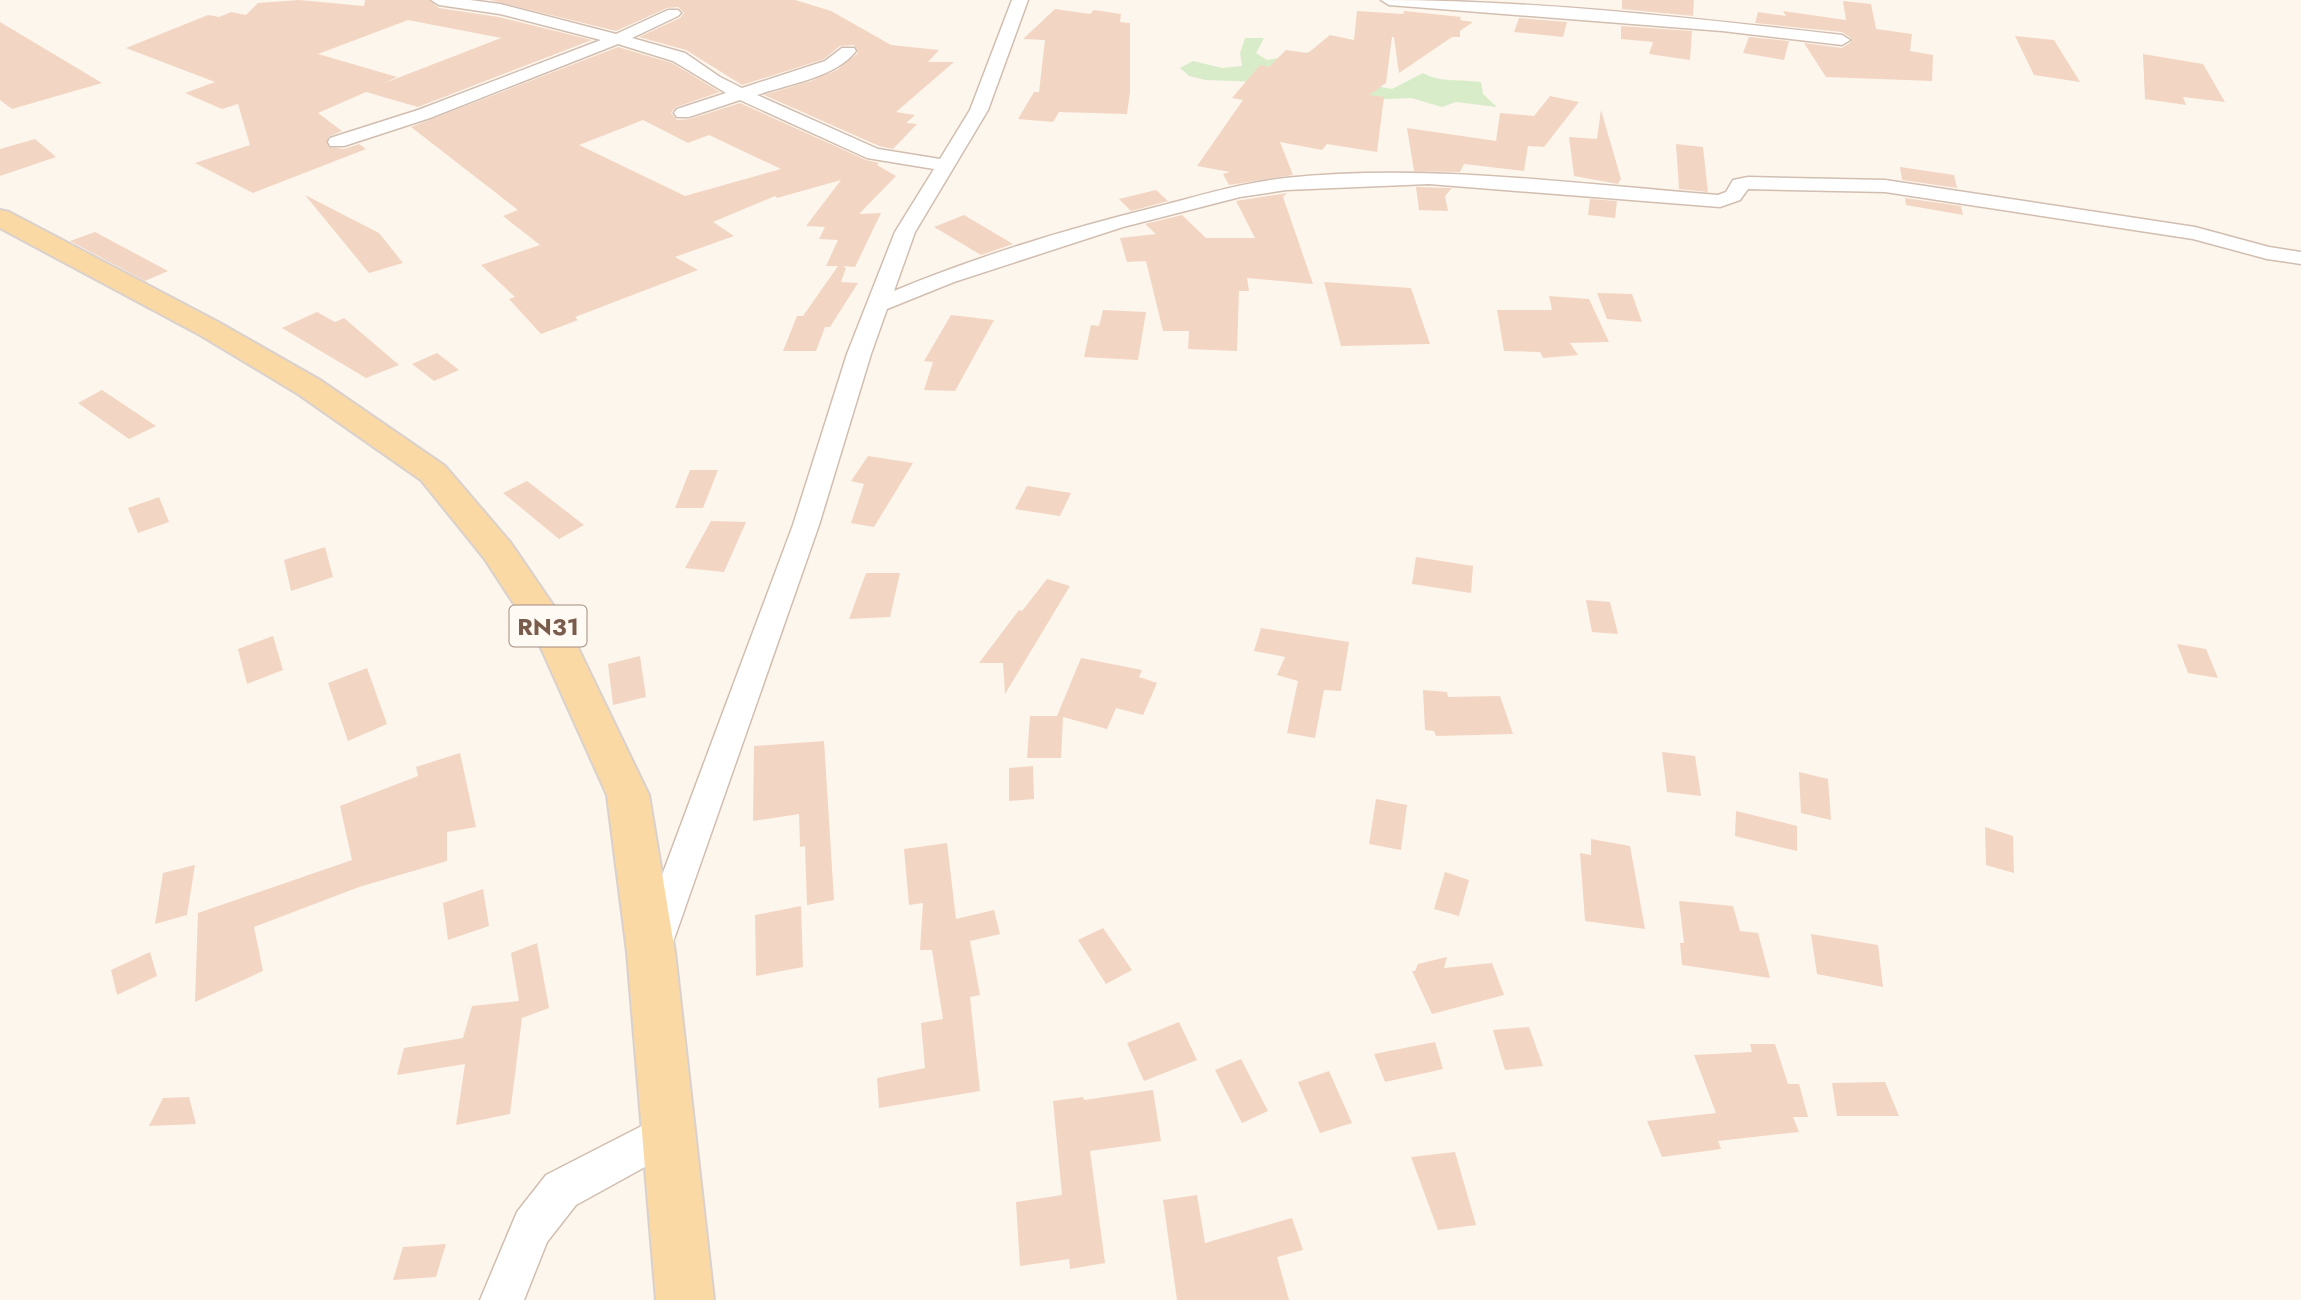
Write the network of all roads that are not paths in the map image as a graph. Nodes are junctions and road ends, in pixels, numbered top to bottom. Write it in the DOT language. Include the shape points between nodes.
graph roads {
  1 [pos="439,0"];
  2 [pos="1020,0"];
  3 [pos="1389,0"];
  4 [pos="673,13"];
  5 [pos="617,39"];
  6 [pos="1842,40"];
  7 [pos="848,51"];
  8 [pos="742,93"];
  9 [pos="683,113"];
  10 [pos="337,142"];
  11 [pos="945,165"];
  12 [pos="0,218"];
  13 [pos="2301,258"];
  14 [pos="877,305"];
  15 [pos="651,952"];
  16 [pos="669,1132"];
  17 [pos="502,1300"];
  18 [pos="685,1300"];
  1 -- 5 [label="street" via="500,9"];
  2 -- 11 [label="street" via="984,100"];
  3 -- 6 [label="street"];
  4 -- 5 [label="street"];
  5 -- 8 [label="street" via="680,57 714,81"];
  5 -- 10 [label="street" via="424,114"];
  7 -- 8 [label="street" via="831,65"];
  8 -- 9 [label="street"];
  8 -- 11 [label="street" via="874,154"];
  11 -- 14 [label="street" via="905,232"];
  12 -- 15 [label="main road, RN31" via="287,374 433,473 497,550 555,636 628,795"];
  13 -- 14 [label="street" via="2195,233 1885,186 1748,183 1720,201 1419,178 1238,191 1042,246"];
  14 -- 15 [label="street" via="806,525"];
  15 -- 16 [label="main road, RN31"];
  16 -- 17 [label="street" via="548,1202 536,1216"];
  16 -- 18 [label="main road, RN31"];
}
